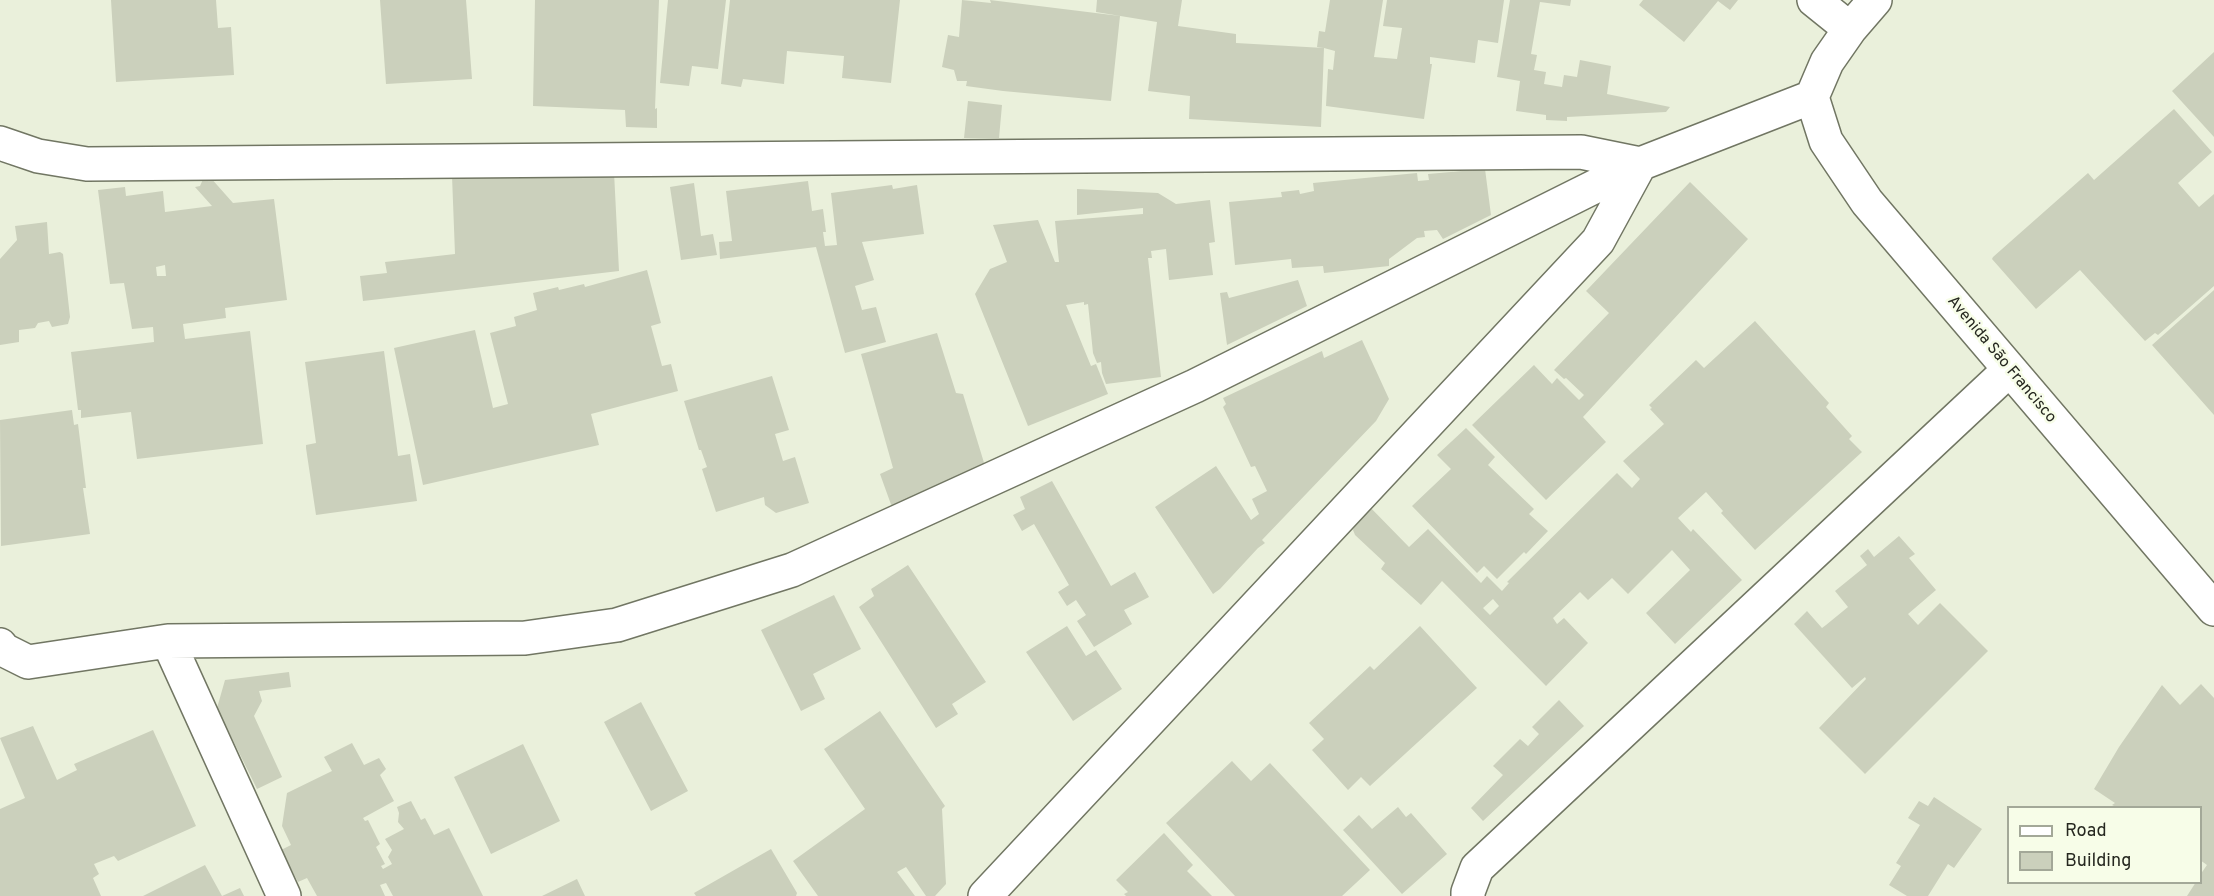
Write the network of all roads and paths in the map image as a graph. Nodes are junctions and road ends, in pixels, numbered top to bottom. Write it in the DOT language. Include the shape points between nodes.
graph roads {
  1 [pos="1814,0"];
  2 [pos="1875,0"];
  3 [pos="1850,29"];
  4 [pos="1812,97"];
  5 [pos="0,143"];
  6 [pos="1640,164"];
  7 [pos="2009,370"];
  8 [pos="2214,609"];
  9 [pos="168,641"];
  10 [pos="0,645"];
  11 [pos="284,896"];
  12 [pos="985,896"];
  13 [pos="1468,896"];
  1 -- 3 [label="street"];
  2 -- 3 [label="street"];
  3 -- 4 [label="street" via="1827,62"];
  4 -- 6 [label="street"];
  4 -- 7 [label="street, Avenida São Francisco" via="1827,141 1867,202"];
  5 -- 6 [label="street" via="38,156 87,164 1581,152"];
  6 -- 9 [label="street" via="1195,386 792,570 617,625 525,638"];
  6 -- 12 [label="street" via="1598,241"];
  7 -- 8 [label="street, Avenida São Francisco"];
  7 -- 13 [label="street" via="1477,868"];
  9 -- 10 [label="street" via="28,662"];
  9 -- 11 [label="street"];
}
